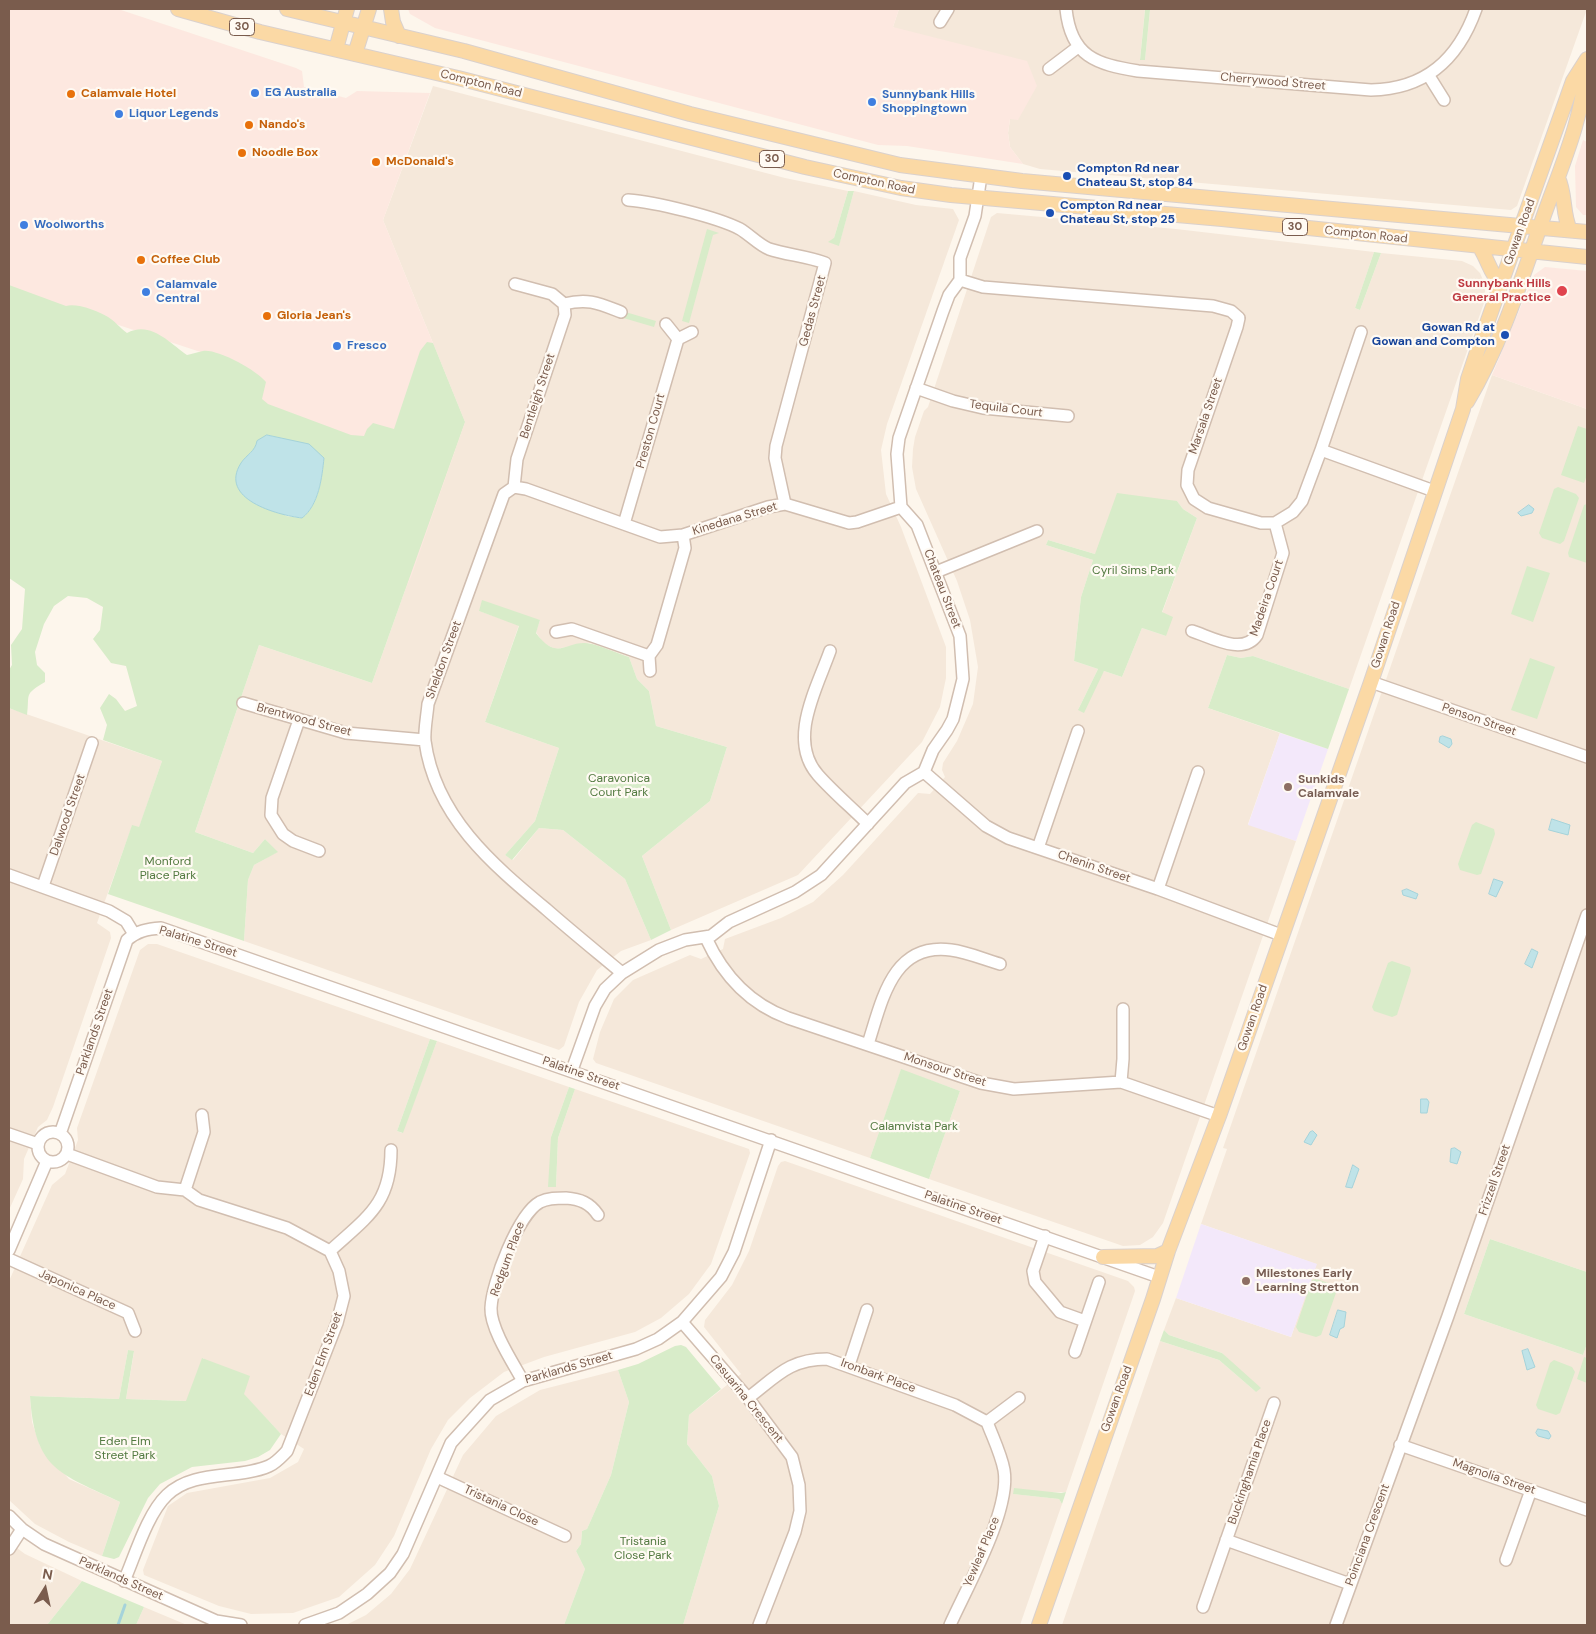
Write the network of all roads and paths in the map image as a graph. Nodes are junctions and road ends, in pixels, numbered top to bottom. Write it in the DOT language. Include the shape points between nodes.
graph roads {
  1 [pos="178,9"];
  2 [pos="293,9"];
  3 [pos="347,9"];
  4 [pos="369,9"];
  5 [pos="390,9"];
  6 [pos="948,9"];
  7 [pos="1066,9"];
  8 [pos="1476,9"];
  9 [pos="343,22"];
  10 [pos="940,22"];
  11 [pos="363,27"];
  12 [pos="399,36"];
  13 [pos="1078,47"];
  14 [pos="336,50"];
  15 [pos="355,54"];
  16 [pos="1587,60"];
  17 [pos="1048,69"];
  18 [pos="1429,76"];
  19 [pos="1444,100"];
  20 [pos="981,176"];
  21 [pos="1558,178"];
  22 [pos="978,198"];
  23 [pos="628,200"];
  24 [pos="1522,225"];
  25 [pos="1540,227"];
  26 [pos="1570,230"];
  27 [pos="1587,232"];
  28 [pos="1479,246"];
  29 [pos="1513,250"];
  30 [pos="1531,252"];
  31 [pos="1587,257"];
  32 [pos="960,280"];
  33 [pos="515,284"];
  34 [pos="1501,284"];
  35 [pos="564,304"];
  36 [pos="621,312"];
  37 [pos="666,324"];
  38 [pos="692,332"];
  39 [pos="1361,332"];
  40 [pos="678,338"];
  41 [pos="916,388"];
  42 [pos="1463,409"];
  43 [pos="1068,416"];
  44 [pos="1322,450"];
  45 [pos="514,488"];
  46 [pos="1434,491"];
  47 [pos="785,504"];
  48 [pos="901,507"];
  49 [pos="1275,523"];
  50 [pos="624,524"];
  51 [pos="1037,531"];
  52 [pos="683,535"];
  53 [pos="936,572"];
  54 [pos="1192,631"];
  55 [pos="556,632"];
  56 [pos="830,650"];
  57 [pos="649,656"];
  58 [pos="650,671"];
  59 [pos="1371,682"];
  60 [pos="243,703"];
  61 [pos="299,720"];
  62 [pos="1078,731"];
  63 [pos="425,740"];
  64 [pos="92,743"];
  65 [pos="1587,757"];
  66 [pos="924,772"];
  67 [pos="1198,772"];
  68 [pos="868,824"];
  69 [pos="1038,848"];
  70 [pos="319,851"];
  71 [pos="9,875"];
  72 [pos="43,886"];
  73 [pos="1158,889"];
  74 [pos="1587,915"];
  75 [pos="134,934"];
  76 [pos="1281,935"];
  77 [pos="706,938"];
  78 [pos="1000,964"];
  79 [pos="622,973"];
  80 [pos="1123,1009"];
  81 [pos="868,1044"];
  82 [pos="572,1070"];
  83 [pos="1121,1082"];
  84 [pos="202,1115"];
  85 [pos="1219,1116"];
  86 [pos="9,1134"];
  87 [pos="60,1134"];
  88 [pos="771,1140"];
  89 [pos="38,1144"];
  90 [pos="391,1150"];
  91 [pos="67,1154"];
  92 [pos="47,1161"];
  93 [pos="185,1190"];
  94 [pos="598,1215"];
  95 [pos="1045,1236"];
  96 [pos="9,1250"];
  97 [pos="330,1251"];
  98 [pos="1168,1251"];
  99 [pos="1103,1257"];
  100 [pos="9,1259"];
  101 [pos="1159,1277"];
  102 [pos="1098,1282"];
  103 [pos="867,1310"];
  104 [pos="1085,1321"];
  105 [pos="682,1322"];
  106 [pos="135,1332"];
  107 [pos="1075,1352"];
  108 [pos="849,1365"];
  109 [pos="523,1381"];
  110 [pos="748,1398"];
  111 [pos="1019,1398"];
  112 [pos="1274,1404"];
  113 [pos="987,1422"];
  114 [pos="1400,1445"];
  115 [pos="437,1477"];
  116 [pos="1531,1490"];
  117 [pos="1587,1510"];
  118 [pos="9,1516"];
  119 [pos="22,1529"];
  120 [pos="565,1536"];
  121 [pos="1226,1540"];
  122 [pos="9,1549"];
  123 [pos="1506,1560"];
  124 [pos="124,1581"];
  125 [pos="1350,1584"];
  126 [pos="1203,1607"];
  127 [pos="215,1623"];
  128 [pos="241,1625"];
  129 [pos="305,1625"];
  130 [pos="759,1625"];
  131 [pos="950,1625"];
  132 [pos="1039,1625"];
  133 [pos="1336,1625"];
  1 -- 14 [label="main road, Compton Road / 30"];
  2 -- 9 [label="main road, Compton Road / 30"];
  3 -- 9 [label="main road"];
  4 -- 11 [label="main road"];
  5 -- 12 [label="main road"];
  6 -- 10 [label="street"];
  7 -- 13 [label="street"];
  8 -- 18 [label="street, Cherrywood Street" via="1458,46"];
  9 -- 11 [label="main road, Compton Road / 30"];
  9 -- 14 [label="main road"];
  11 -- 12 [label="main road, Compton Road / 30"];
  11 -- 15 [label="main road"];
  12 -- 20 [label="main road, Compton Road / 30" via="860,157"];
  13 -- 17 [label="street"];
  13 -- 18 [label="street, Cherrywood Street" via="1106,65 1138,71 1361,90 1392,90"];
  14 -- 15 [label="main road, Compton Road / 30"];
  15 -- 22 [label="main road, Compton Road / 30" via="833,174 908,189"];
  16 -- 21 [label="main road, Gowan Road" via="1586,85"];
  16 -- 24 [label="main road, Gowan Road" via="1573,81"];
  18 -- 19 [label="street"];
  20 -- 22 [label="street"];
  20 -- 24 [label="main road, Compton Road / 30"];
  21 -- 25 [label="main road, Gowan Road"];
  21 -- 26 [label="main road" via="1563,188 1564,213"];
  22 -- 28 [label="main road, Compton Road / 30"];
  22 -- 32 [label="street" via="960,258"];
  23 -- 47 [label="street, Gedas Street" via="714,220 740,229 768,249 826,263 776,446 775,458"];
  24 -- 25 [label="main road, Compton Road / 30"];
  24 -- 29 [label="main road, Gowan Road"];
  25 -- 26 [label="main road, Compton Road / 30"];
  25 -- 30 [label="main road, Gowan Road"];
  26 -- 27 [label="main road, Compton Road / 30"];
  28 -- 29 [label="main road, Compton Road / 30"];
  28 -- 34 [label="main road" via="1489,260 1493,277"];
  29 -- 30 [label="main road, Compton Road / 30"];
  29 -- 34 [label="main road, Gowan Road"];
  30 -- 31 [label="main road, Compton Road / 30"];
  30 -- 42 [label="main road, Gowan Road" via="1479,382"];
  32 -- 41 [label="street" via="948,298"];
  32 -- 49 [label="street, Marsala Street" via="976,286 1214,306 1231,311 1239,318 1237,327 1188,470 1187,485 1194,499 1208,508 1246,520"];
  33 -- 35 [label="street" via="552,294"];
  34 -- 42 [label="main road, Gowan Road" via="1468,379"];
  35 -- 36 [label="street" via="582,300 598,302"];
  35 -- 45 [label="street, Bentleigh Street" via="565,314 516,459"];
  37 -- 40 [label="street"];
  38 -- 40 [label="street"];
  39 -- 44 [label="street"];
  40 -- 50 [label="street, Preston Court"];
  41 -- 43 [label="street, Tequila Court" via="983,408"];
  41 -- 48 [label="street" via="898,446"];
  42 -- 46 [label="main road, Gowan Road"];
  44 -- 46 [label="street"];
  44 -- 49 [label="street" via="1302,501 1294,512"];
  45 -- 50 [label="street" via="526,489"];
  45 -- 63 [label="street, Sheldon Street" via="504,494 428,704"];
  46 -- 59 [label="main road, Gowan Road"];
  47 -- 48 [label="street, Kinedana Street" via="849,523"];
  47 -- 52 [label="street, Kinedana Street"];
  48 -- 53 [label="street, Chateau Street" via="916,525"];
  49 -- 54 [label="street, Madeira Court" via="1283,553 1252,642 1234,645"];
  50 -- 52 [label="street" via="660,536"];
  51 -- 53 [label="street"];
  52 -- 57 [label="street" via="685,548 657,646"];
  53 -- 66 [label="street, Chateau Street" via="960,636 964,679 952,719"];
  55 -- 57 [label="street" via="572,629"];
  56 -- 68 [label="street" via="806,721 803,737 807,757 817,774"];
  57 -- 58 [label="street"];
  59 -- 65 [label="street, Penson Street"];
  59 -- 76 [label="main road, Gowan Road"];
  60 -- 61 [label="street, Brentwood Street"];
  61 -- 63 [label="street, Brentwood Street" via="346,733"];
  61 -- 70 [label="street" via="272,798 271,815 283,834 292,841"];
  62 -- 69 [label="street"];
  63 -- 79 [label="street, Sheldon Street" via="433,776 445,804 475,844 499,870"];
  64 -- 72 [label="street, Dalwood Street"];
  66 -- 68 [label="street" via="905,783"];
  66 -- 69 [label="street, Chenin Street" via="986,826"];
  67 -- 73 [label="street"];
  68 -- 77 [label="street" via="821,874 795,892 729,922"];
  69 -- 73 [label="street, Chenin Street"];
  71 -- 72 [label="street"];
  72 -- 75 [label="street" via="122,917"];
  73 -- 76 [label="street, Chenin Street"];
  74 -- 114 [label="street, Frizzell Street"];
  75 -- 82 [label="street, Palatine Street" via="160,928"];
  75 -- 87 [label="street, Parklands Street" via="123,949"];
  76 -- 85 [label="main road, Gowan Road"];
  77 -- 79 [label="street" via="685,940 659,950"];
  77 -- 81 [label="street, Monsour Street" via="716,959 732,980 759,1004"];
  78 -- 81 [label="street" via="952,950 920,953 904,963 893,976"];
  79 -- 82 [label="street" via="605,989 594,1006"];
  80 -- 83 [label="street"];
  81 -- 83 [label="street, Monsour Street" via="981,1083 1014,1089"];
  82 -- 88 [label="street, Palatine Street"];
  83 -- 85 [label="street, Monsour Street"];
  84 -- 93 [label="street" via="204,1132"];
  85 -- 98 [label="main road, Gowan Road"];
  86 -- 89 [label="street"];
  87 -- 89 [label="street" via="46,1134"];
  87 -- 91 [label="street" via="68,1144"];
  88 -- 95 [label="street, Palatine Street"];
  88 -- 105 [label="street, Parklands Street" via="734,1252 721,1277"];
  89 -- 92 [label="street" via="41,1157"];
  90 -- 97 [label="street" via="391,1173 380,1202"];
  91 -- 92 [label="street" via="57,1162"];
  91 -- 93 [label="street" via="157,1187"];
  92 -- 96 [label="street"];
  93 -- 97 [label="street" via="199,1200 287,1228"];
  94 -- 109 [label="street, Redgum Place" via="590,1204 552,1198 540,1202 523,1217 515,1233 495,1288 491,1309 494,1324"];
  95 -- 99 [label="street, Palatine Street"];
  95 -- 104 [label="street" via="1032,1271 1035,1282 1060,1312"];
  97 -- 124 [label="street, Eden Elm Street" via="340,1271 344,1296 337,1323 287,1451 272,1465 251,1472 200,1478 167,1494 156,1508"];
  98 -- 99 [label="main road" via="1157,1256"];
  98 -- 101 [label="main road, Gowan Road"];
  99 -- 101 [label="street, Palatine Street"];
  100 -- 106 [label="street, Japonica Place" via="128,1313"];
  101 -- 132 [label="main road, Gowan Road"];
  102 -- 104 [label="street"];
  103 -- 108 [label="street"];
  104 -- 107 [label="street"];
  105 -- 109 [label="street, Parklands Street" via="658,1339 636,1349"];
  105 -- 110 [label="street, Casuarina Crescent"];
  108 -- 110 [label="street, Ironbark Place" via="827,1358 792,1364"];
  108 -- 113 [label="street, Ironbark Place" via="955,1405"];
  109 -- 115 [label="street, Parklands Street" via="490,1400 464,1427 451,1443"];
  110 -- 130 [label="street, Casuarina Crescent" via="792,1457 799,1485 800,1511 795,1532"];
  111 -- 113 [label="street"];
  112 -- 121 [label="street, Buckinghamia Place"];
  113 -- 131 [label="street, Yewleaf Place" via="1004,1470 1004,1491 997,1519"];
  114 -- 116 [label="street, Magnolia Street"];
  114 -- 125 [label="street, Poinciana Crescent"];
  115 -- 120 [label="street, Tristania Close"];
  115 -- 129 [label="street, Parklands Street" via="403,1554 390,1573 339,1613"];
  116 -- 117 [label="street, Magnolia Street"];
  116 -- 123 [label="street"];
  118 -- 119 [label="street, Parklands Street"];
  119 -- 122 [label="street"];
  119 -- 124 [label="street, Parklands Street" via="44,1544"];
  121 -- 125 [label="street, Buckinghamia Place"];
  121 -- 126 [label="street, Buckinghamia Place"];
  124 -- 127 [label="street, Parklands Street"];
  125 -- 133 [label="street, Poinciana Crescent"];
  127 -- 128 [label="street, Parklands Street"];
}
